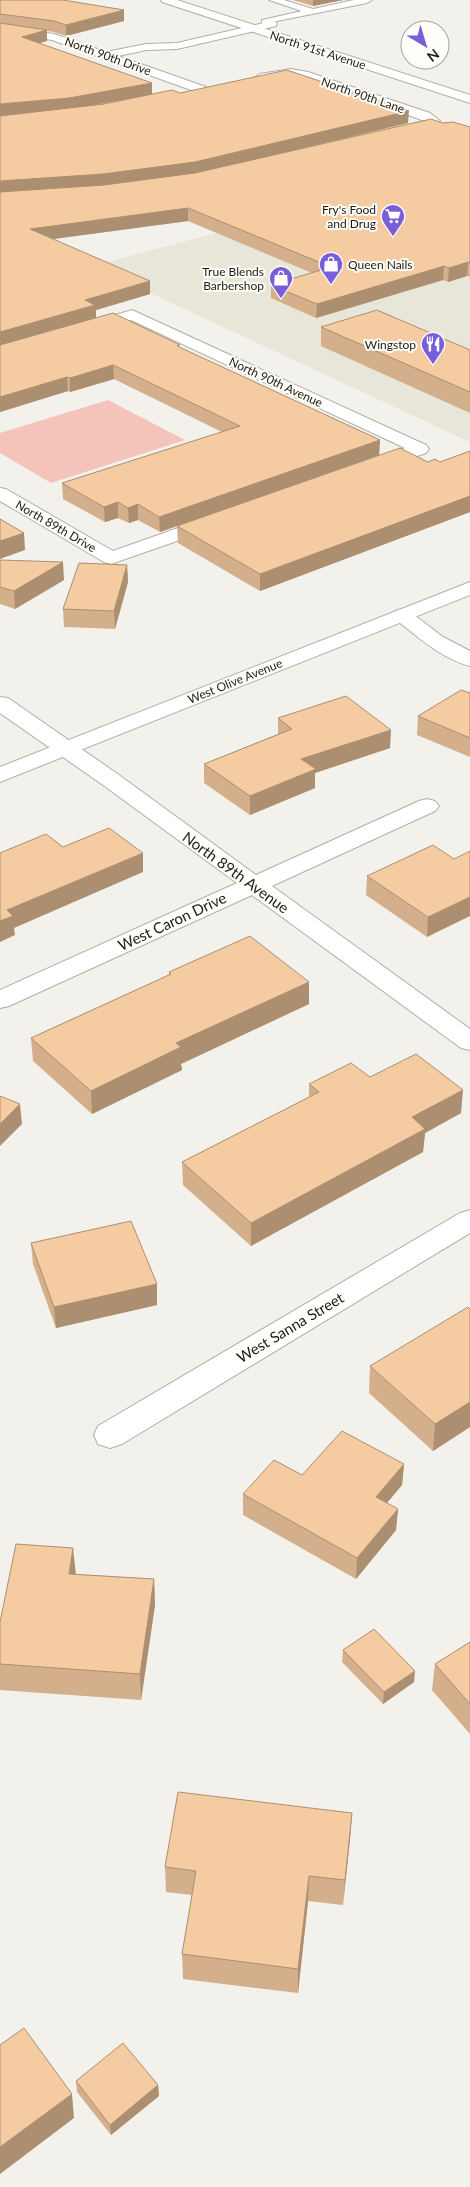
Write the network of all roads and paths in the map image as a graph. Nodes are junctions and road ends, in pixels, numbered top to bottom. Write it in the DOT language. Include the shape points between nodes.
graph roads {
  1 [pos="166,0"];
  2 [pos="197,0"];
  3 [pos="274,0"];
  4 [pos="368,0"];
  5 [pos="313,12"];
  6 [pos="258,24"];
  7 [pos="6,29"];
  8 [pos="106,55"];
  9 [pos="248,80"];
  10 [pos="470,88"];
  11 [pos="184,94"];
  12 [pos="470,99"];
  13 [pos="387,135"];
  14 [pos="76,331"];
  15 [pos="354,472"];
  16 [pos="0,493"];
  17 [pos="233,515"];
  18 [pos="470,588"];
  19 [pos="402,615"];
  20 [pos="470,643"];
  21 [pos="470,660"];
  22 [pos="0,703"];
  23 [pos="66,748"];
  24 [pos="0,775"];
  25 [pos="427,806"];
  26 [pos="252,884"];
  27 [pos="0,1000"];
  28 [pos="470,1042"];
  29 [pos="470,1220"];
  30 [pos="110,1435"];
  1 -- 6 [label="street, North 91st Avenue"];
  2 -- 6 [label="street, North 91st Avenue"];
  3 -- 5 [label="lane"];
  4 -- 5 [label="lane"];
  5 -- 6 [label="lane"];
  6 -- 8 [label="street" via="177,46 146,47"];
  6 -- 10 [label="street, North 91st Avenue"];
  6 -- 12 [label="street, North 91st Avenue"];
  7 -- 8 [label="street, North 90th Drive" via="54,37"];
  8 -- 11 [label="street, North 90th Drive" via="207,89"];
  9 -- 13 [label="street, North 90th Lane" via="291,73 304,75 417,112 434,121 426,126"];
  14 -- 15 [label="street, North 90th Avenue" via="132,315 420,449"];
  16 -- 17 [label="street, North 89th Drive" via="111,558"];
  18 -- 19 [label="street, West Olive Avenue"];
  19 -- 20 [label="street" via="450,632"];
  19 -- 21 [label="street"];
  19 -- 23 [label="street, West Olive Avenue"];
  22 -- 23 [label="street, North 89th Avenue"];
  23 -- 24 [label="street, West Olive Avenue"];
  23 -- 26 [label="street, North 89th Avenue"];
  25 -- 26 [label="street, West Caron Drive"];
  26 -- 27 [label="street, West Caron Drive"];
  26 -- 28 [label="street, North 89th Avenue"];
  29 -- 30 [label="street, West Sanna Street"];
}
